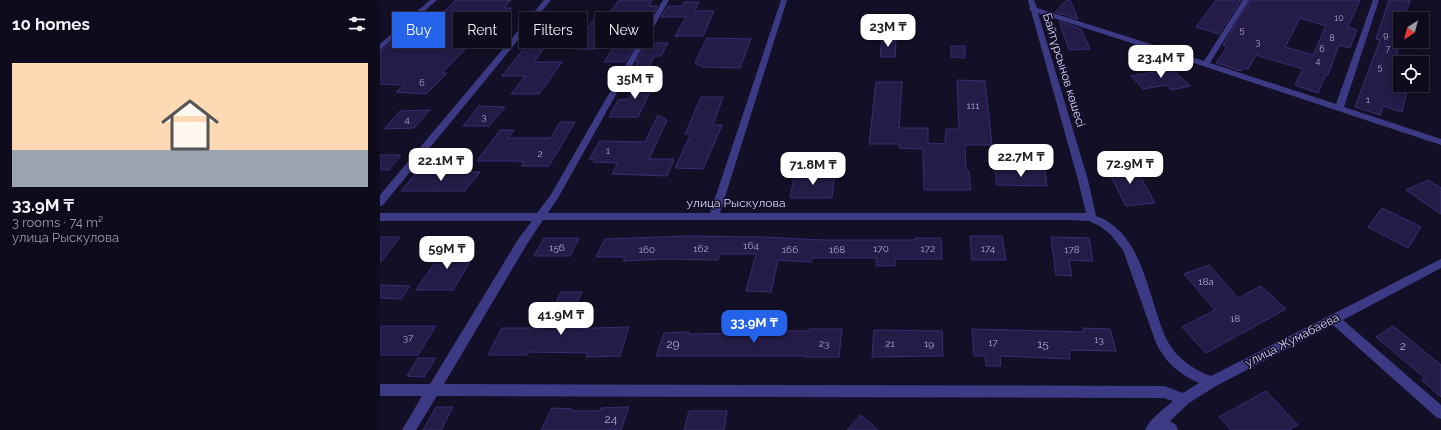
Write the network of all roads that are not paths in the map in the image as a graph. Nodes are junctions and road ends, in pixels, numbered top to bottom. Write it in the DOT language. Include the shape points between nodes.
graph roads {
  1 [pos="434,0"];
  2 [pos="548,0"];
  3 [pos="666,0"];
  4 [pos="784,0"];
  5 [pos="1031,0"];
  6 [pos="1246,0"];
  7 [pos="1376,0"];
  8 [pos="1032,9"];
  9 [pos="380,48"];
  10 [pos="1206,64"];
  11 [pos="1339,109"];
  12 [pos="1441,142"];
  13 [pos="380,202"];
  14 [pos="541,216"];
  15 [pos="380,217"];
  16 [pos="714,217"];
  17 [pos="1092,218"];
  18 [pos="1441,263"];
  19 [pos="1334,319"];
  20 [pos="1212,382"];
  21 [pos="380,390"];
  22 [pos="432,391"];
  23 [pos="1184,399"];
  24 [pos="1441,414"];
  25 [pos="1156,425"];
  26 [pos="409,430"];
  27 [pos="1171,430"];
  1 -- 9 [label="street"];
  2 -- 13 [label="street"];
  3 -- 14 [label="street"];
  4 -- 16 [label="street"];
  5 -- 8 [label="street, Байтұрсынов көшесі"];
  6 -- 10 [label="street"];
  7 -- 11 [label="street"];
  8 -- 10 [label="street"];
  8 -- 17 [label="street, Байтұрсынов көшесі"];
  10 -- 11 [label="street"];
  11 -- 12 [label="street"];
  14 -- 15 [label="street, улица Рыскулова"];
  14 -- 16 [label="street, улица Рыскулова"];
  14 -- 22 [label="street"];
  16 -- 17 [label="street, улица Рыскулова" via="868,215"];
  17 -- 20 [label="street" via="1112,230 1130,252 1168,354 1182,368"];
  18 -- 19 [label="street, улица Жумабаева"];
  19 -- 20 [label="street, улица Жумабаева"];
  19 -- 24 [label="street"];
  20 -- 23 [label="street, улица Жумабаева"];
  21 -- 22 [label="street"];
  22 -- 23 [label="street" via="1164,392"];
  22 -- 26 [label="street"];
  23 -- 25 [label="street, улица Жумабаева"];
  25 -- 27 [label="street"];
}
